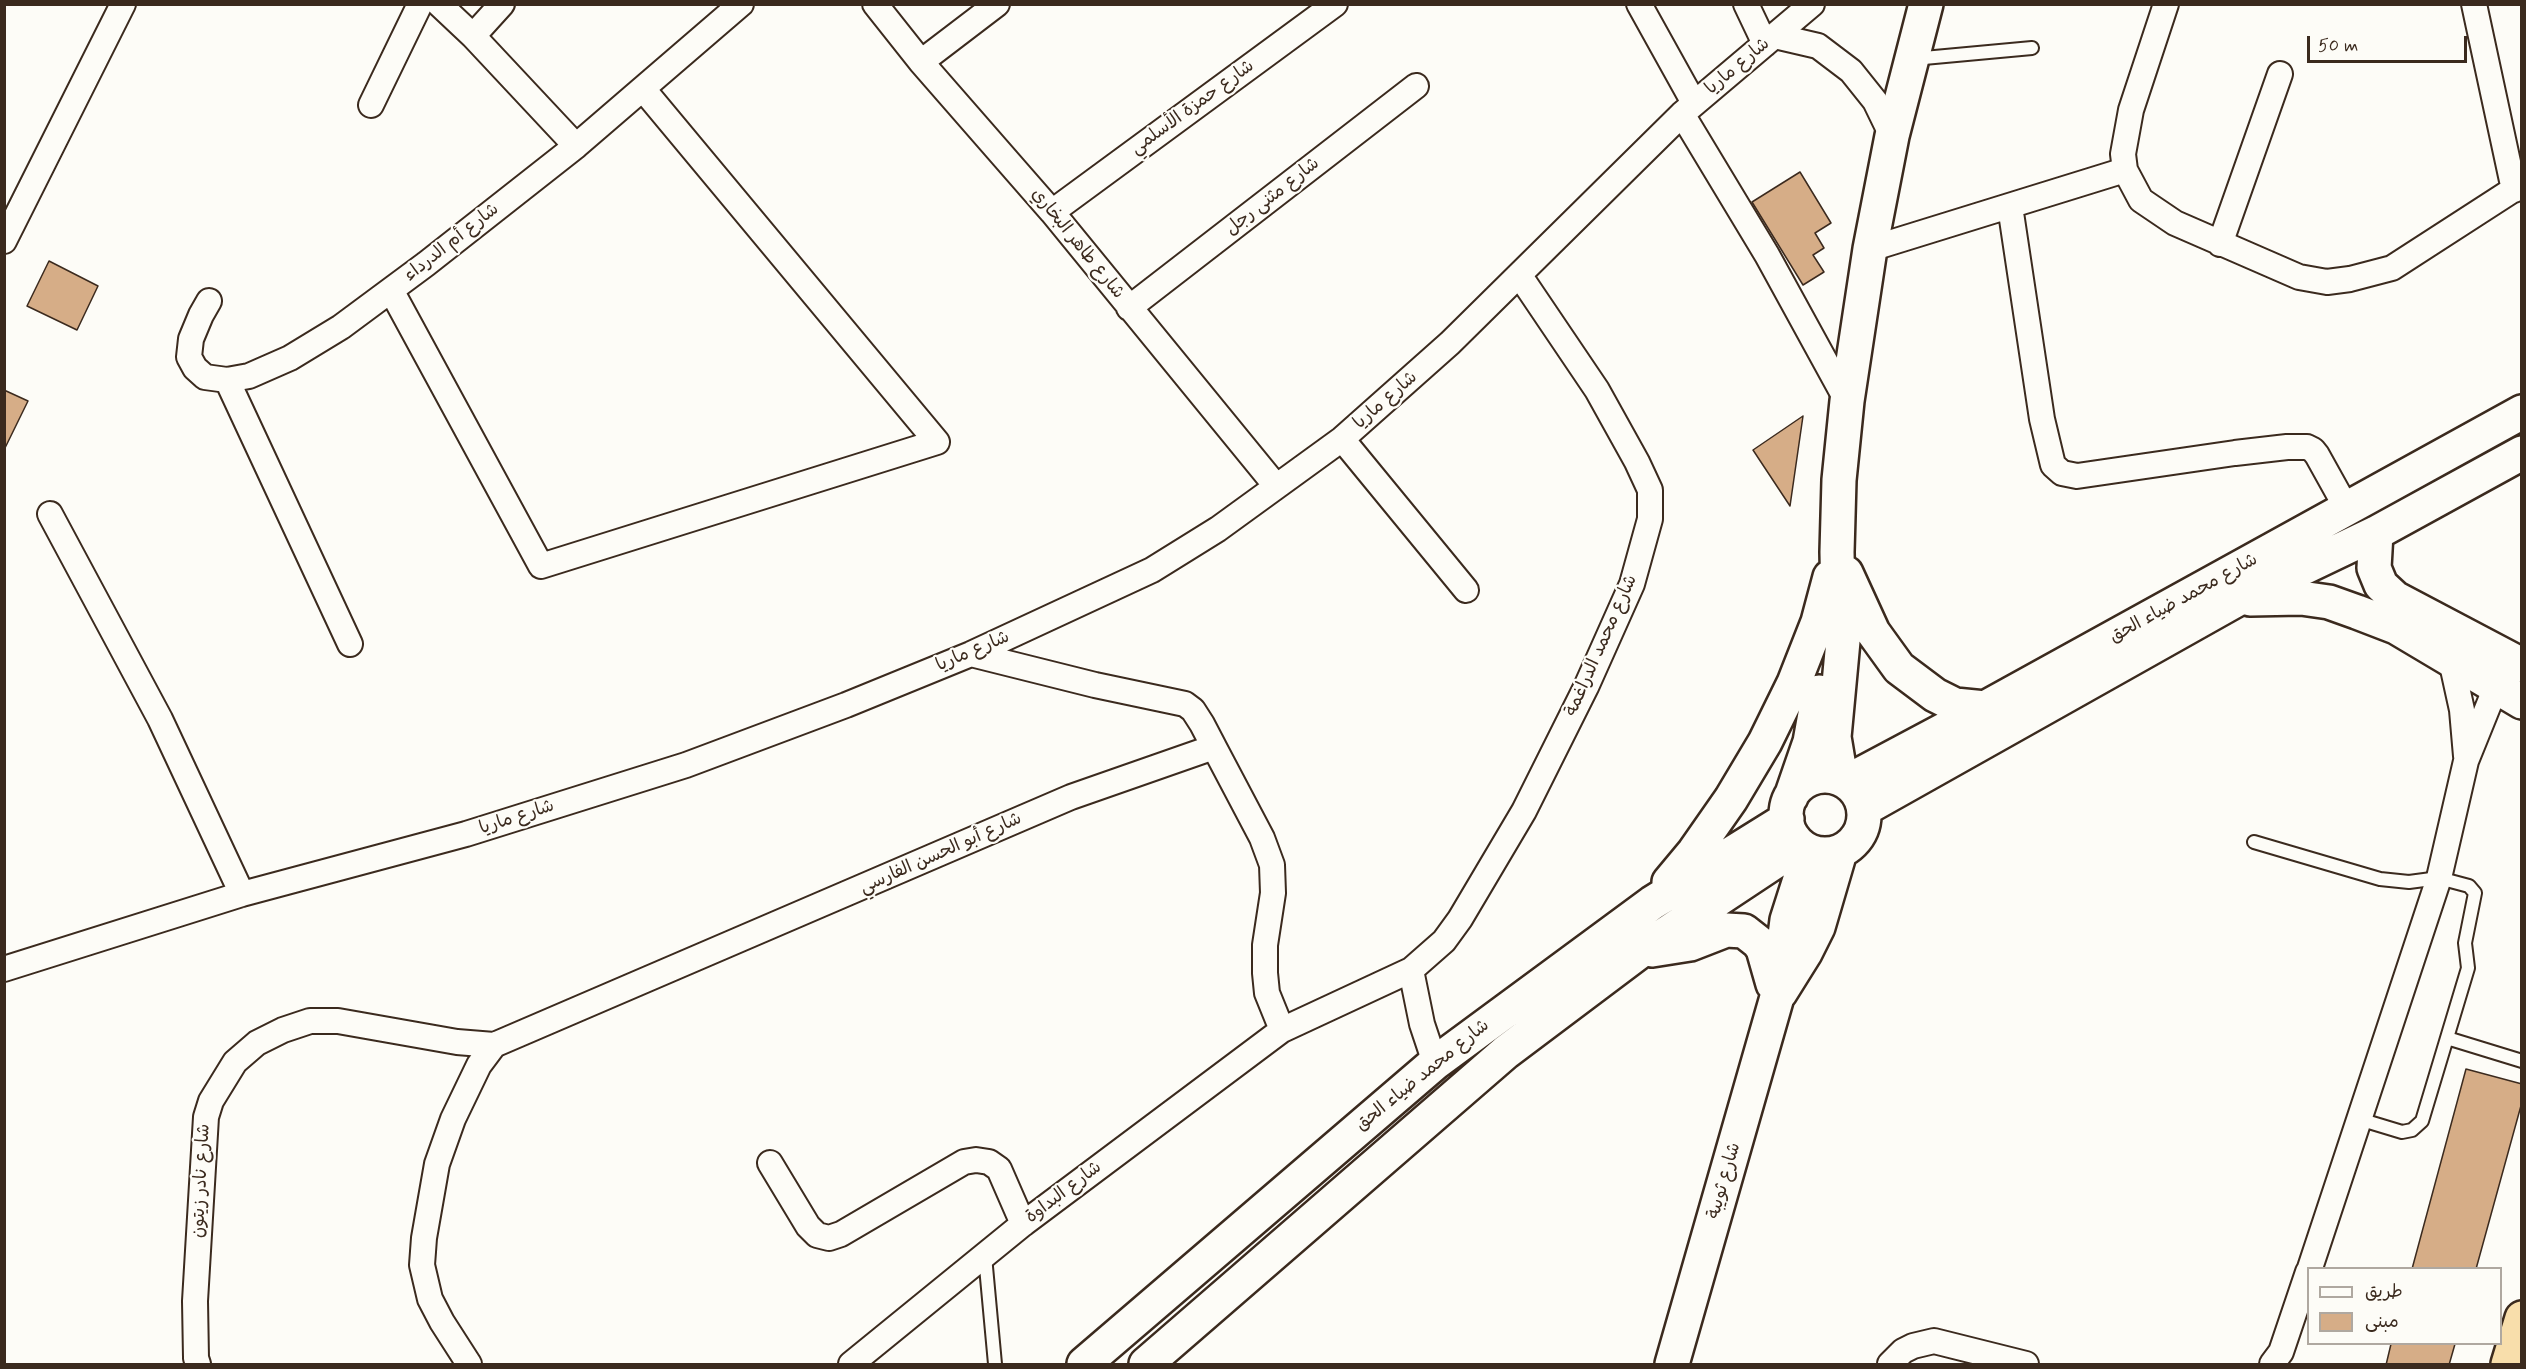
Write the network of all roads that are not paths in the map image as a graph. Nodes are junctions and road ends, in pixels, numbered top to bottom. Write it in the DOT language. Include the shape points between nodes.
graph roads {
  1 [pos="420,4"];
  2 [pos="439,4"];
  3 [pos="502,4"];
  4 [pos="741,4"];
  5 [pos="874,4"];
  6 [pos="997,4"];
  7 [pos="1335,4"];
  8 [pos="1639,4"];
  9 [pos="1746,4"];
  10 [pos="1812,4"];
  11 [pos="1926,4"];
  12 [pos="2166,4"];
  13 [pos="2475,4"];
  14 [pos="120,12"];
  15 [pos="472,36"];
  16 [pos="1770,40"];
  17 [pos="2032,48"];
  18 [pos="1911,59"];
  19 [pos="921,62"];
  20 [pos="2280,74"];
  21 [pos="1416,86"];
  22 [pos="643,89"];
  23 [pos="371,105"];
  24 [pos="1688,109"];
  25 [pos="1893,136"];
  26 [pos="576,146"];
  27 [pos="2125,170"];
  28 [pos="2518,187"];
  29 [pos="2010,206"];
  30 [pos="1052,212"];
  31 [pos="4,241"];
  32 [pos="2220,244"];
  33 [pos="1870,249"];
  34 [pos="1520,276"];
  35 [pos="391,290"];
  36 [pos="209,301"];
  37 [pos="1129,308"];
  38 [pos="227,381"];
  39 [pos="1847,401"];
  40 [pos="2522,412"];
  41 [pos="1342,439"];
  42 [pos="2522,453"];
  43 [pos="1276,486"];
  44 [pos="2347,509"];
  45 [pos="50,514"];
  46 [pos="2376,533"];
  47 [pos="1837,552"];
  48 [pos="1466,590"];
  49 [pos="2236,600"];
  50 [pos="1838,603"];
  51 [pos="350,644"];
  52 [pos="971,654"];
  53 [pos="2451,660"];
  54 [pos="2512,678"];
  55 [pos="1993,720"];
  56 [pos="1214,747"];
  57 [pos="2466,761"];
  58 [pos="1843,780"];
  59 [pos="1864,808"];
  60 [pos="1805,833"];
  61 [pos="2254,842"];
  62 [pos="2439,878"];
  63 [pos="242,894"];
  64 [pos="1652,903"];
  65 [pos="1643,949"];
  66 [pos="4,969"];
  67 [pos="1411,970"];
  68 [pos="1777,997"];
  69 [pos="1282,1030"];
  70 [pos="2447,1038"];
  71 [pos="494,1045"];
  72 [pos="2522,1061"];
  73 [pos="1435,1063"];
  74 [pos="2359,1119"];
  75 [pos="770,1163"];
  76 [pos="1023,1224"];
  77 [pos="985,1256"];
  78 [pos="2310,1267"];
  79 [pos="2307,1276"];
  80 [pos="2522,1318"];
  81 [pos="198,1365"];
  82 [pos="469,1365"];
  83 [pos="851,1365"];
  84 [pos="995,1365"];
  85 [pos="1084,1365"];
  86 [pos="1146,1365"];
  87 [pos="1672,1365"];
  88 [pos="1890,1365"];
  89 [pos="2026,1365"];
  90 [pos="2272,1365"];
  91 [pos="2508,1365"];
  1 -- 23 [label="street"];
  2 -- 15 [label="street"];
  3 -- 15 [label="street"];
  4 -- 22 [label="street, شارع أم الدرداء"];
  5 -- 19 [label="street, شارع طاهر البخاري"];
  6 -- 19 [label="street"];
  7 -- 30 [label="street, شارع حمزة الأسلمي"];
  8 -- 24 [label="street"];
  9 -- 16 [label="street"];
  10 -- 16 [label="street, شارع ماريا"];
  11 -- 18 [label="main road"];
  12 -- 27 [label="street" via="2131,110 2123,154"];
  13 -- 28 [label="street"];
  14 -- 31 [label="street"];
  15 -- 26 [label="street"];
  16 -- 24 [label="street, شارع ماريا"];
  16 -- 25 [label="street, شارع ماريا" via="1818,46 1851,71 1875,101"];
  17 -- 18 [label="lane"];
  18 -- 25 [label="main road"];
  19 -- 30 [label="street, شارع طاهر البخاري"];
  20 -- 32 [label="street"];
  21 -- 37 [label="street, شارع مثنى رجل"];
  22 -- 26 [label="street, شارع أم الدرداء"];
  22 -- 35 [label="street" via="937,442 541,566"];
  24 -- 34 [label="street, شارع ماريا"];
  24 -- 39 [label="street"];
  25 -- 33 [label="main road"];
  26 -- 35 [label="street, شارع أم الدرداء"];
  27 -- 29 [label="street"];
  27 -- 32 [label="street" via="2140,200 2175,223"];
  28 -- 32 [label="street" via="2392,268 2350,279 2312,281"];
  29 -- 33 [label="street"];
  29 -- 44 [label="street" via="2042,419 2053,465 2062,473 2077,476 2235,453 2307,447 2317,455"];
  30 -- 37 [label="street, شارع طاهر البخاري"];
  33 -- 39 [label="main road"];
  34 -- 41 [label="street, شارع ماريا"];
  34 -- 67 [label="street, شارع محمد الدراغمة" via="1597,390 1637,462 1650,490 1650,519 1632,584 1524,811 1460,920 1444,941"];
  35 -- 38 [label="street, شارع أم الدرداء" via="290,358"];
  36 -- 38 [label="street" via="191,339 189,357 205,377"];
  37 -- 43 [label="street, شارع طاهر البخاري"];
  38 -- 51 [label="street"];
  39 -- 47 [label="main road"];
  40 -- 44 [label="main road, شارع محمد ضياء الحق"];
  41 -- 43 [label="street, شارع ماريا"];
  41 -- 48 [label="street"];
  42 -- 46 [label="main road, شارع محمد ضياء الحق"];
  43 -- 52 [label="street, شارع ماريا" via="1218,529 1152,570"];
  44 -- 55 [label="main road, شارع محمد ضياء الحق"];
  45 -- 63 [label="street" via="160,718"];
  46 -- 49 [label="main road, شارع محمد ضياء الحق"];
  46 -- 54 [label="main road" via="2374,568 2381,585"];
  47 -- 50 [label="main road"];
  47 -- 55 [label="main road" via="1873,632 1899,668 1916,683 1955,705"];
  47 -- 64 [label="main road" via="1818,622 1765,742 1713,826"];
  49 -- 53 [label="main road" via="2301,598 2329,602 2396,627"];
  49 -- 55 [label="main road, شارع محمد ضياء الحق"];
  50 -- 58 [label="main road" via="1843,641 1834,737"];
  50 -- 60 [label="main road, شارع ثويبة" via="1829,625 1810,742"];
  52 -- 56 [label="street" via="1185,704 1202,723"];
  52 -- 63 [label="street, شارع ماريا" via="686,765 466,834"];
  53 -- 54 [label="main road"];
  53 -- 57 [label="street" via="2462,710"];
  54 -- 57 [label="street"];
  55 -- 58 [label="main road, شارع محمد ضياء الحق"];
  55 -- 59 [label="main road, شارع محمد ضياء الحق"];
  56 -- 69 [label="street" via="1272,865 1265,973 1267,993"];
  56 -- 71 [label="street, شارع أبو الحسن الفارسي" via="1060,802"];
  57 -- 62 [label="street"];
  58 -- 59 [label="main road" via="1854,789"];
  58 -- 60 [label="main road" via="1826,776 1808,780"];
  59 -- 60 [label="main road" via="1857,839"];
  60 -- 64 [label="main road, شارع محمد ضياء الحق"];
  60 -- 65 [label="main road, شارع محمد ضياء الحق"];
  60 -- 68 [label="main road, شارع ثويبة" via="1818,927"];
  61 -- 62 [label="lane" via="2380,879 2409,882"];
  62 -- 70 [label="lane" via="2469,886 2476,898 2465,943 2468,968"];
  62 -- 74 [label="street"];
  63 -- 66 [label="street, شارع ماريا"];
  64 -- 73 [label="main road, شارع محمد ضياء الحق"];
  65 -- 68 [label="main road" via="1682,946 1726,930 1744,931 1762,949"];
  65 -- 86 [label="main road, شارع محمد ضياء الحق" via="1506,1052"];
  67 -- 69 [label="street"];
  67 -- 73 [label="street"];
  68 -- 87 [label="main road, شارع ثويبة"];
  69 -- 76 [label="street, شارع البداوة"];
  70 -- 72 [label="lane"];
  70 -- 74 [label="lane" via="2418,1126 2402,1132"];
  71 -- 81 [label="street, شارع نادر زيتون" via="338,1021 310,1021 257,1043 236,1062 211,1101 206,1117 195,1301"];
  71 -- 82 [label="street" via="479,1065 453,1119 437,1164 424,1238 422,1265 430,1299"];
  73 -- 85 [label="main road, شارع محمد ضياء الحق"];
  74 -- 78 [label="street"];
  75 -- 76 [label="street" via="808,1226 817,1235 829,1238 964,1162 976,1160 989,1162 999,1170"];
  76 -- 77 [label="street, شارع البداوة"];
  77 -- 83 [label="street, شارع البداوة"];
  77 -- 84 [label="lane"];
  79 -- 90 [label="street" via="2284,1344"];
  80 -- 91 [label="highway"];
  88 -- 89 [label="street" via="1903,1351 1934,1341"];
}
